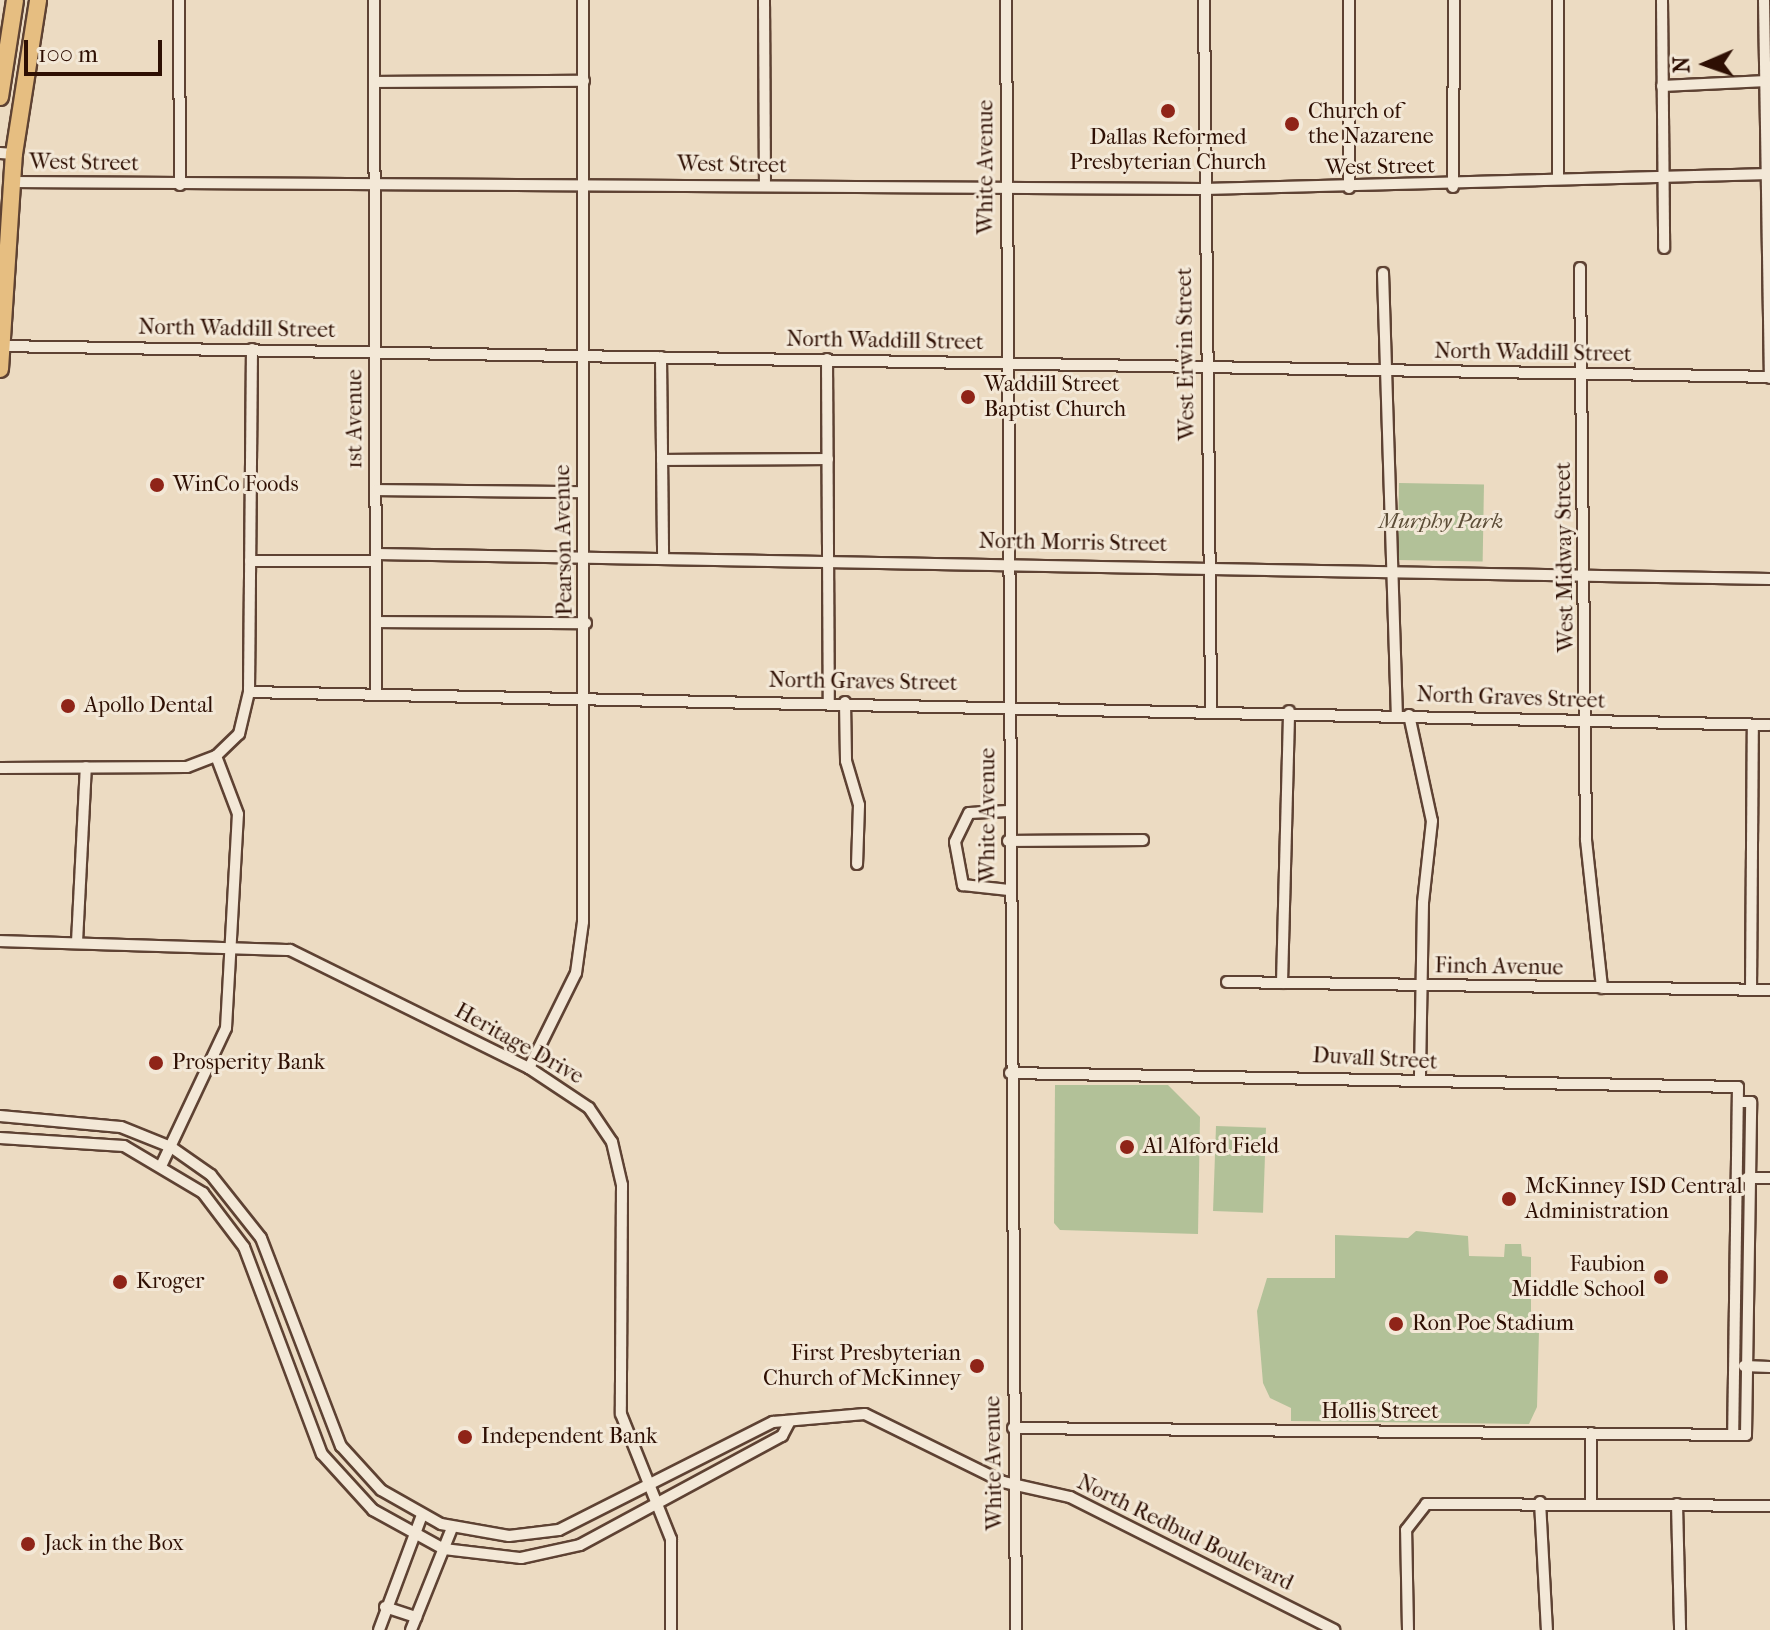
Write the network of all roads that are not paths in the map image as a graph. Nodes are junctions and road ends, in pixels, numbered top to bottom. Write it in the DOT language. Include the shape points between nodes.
graph roads {
  1 [pos="15,0"];
  2 [pos="38,0"];
  3 [pos="179,0"];
  4 [pos="374,0"];
  5 [pos="583,0"];
  6 [pos="764,0"];
  7 [pos="1006,0"];
  8 [pos="1204,0"];
  9 [pos="1349,0"];
  10 [pos="1454,0"];
  11 [pos="1558,0"];
  12 [pos="1662,0"];
  13 [pos="1764,0"];
  14 [pos="584,81"];
  15 [pos="1767,81"];
  16 [pos="374,82"];
  17 [pos="1662,86"];
  18 [pos="0,97"];
  19 [pos="7,154"];
  20 [pos="1663,175"];
  21 [pos="1767,175"];
  22 [pos="1558,178"];
  23 [pos="11,182"];
  24 [pos="374,182"];
  25 [pos="584,182"];
  26 [pos="180,185"];
  27 [pos="765,185"];
  28 [pos="1453,187"];
  29 [pos="1006,188"];
  30 [pos="1349,188"];
  31 [pos="1204,189"];
  32 [pos="1664,248"];
  33 [pos="1580,268"];
  34 [pos="1383,273"];
  35 [pos="0,346"];
  36 [pos="252,349"];
  37 [pos="375,352"];
  38 [pos="582,355"];
  39 [pos="661,357"];
  40 [pos="827,359"];
  41 [pos="1006,364"];
  42 [pos="1206,367"];
  43 [pos="0,369"];
  44 [pos="1385,370"];
  45 [pos="1581,374"];
  46 [pos="1770,377"];
  47 [pos="828,459"];
  48 [pos="662,460"];
  49 [pos="376,490"];
  50 [pos="582,492"];
  51 [pos="585,556"];
  52 [pos="376,557"];
  53 [pos="663,558"];
  54 [pos="829,559"];
  55 [pos="1007,560"];
  56 [pos="250,561"];
  57 [pos="1209,567"];
  58 [pos="1391,573"];
  59 [pos="1586,577"];
  60 [pos="1770,579"];
  61 [pos="376,622"];
  62 [pos="586,623"];
  63 [pos="249,692"];
  64 [pos="376,694"];
  65 [pos="585,698"];
  66 [pos="829,702"];
  67 [pos="845,702"];
  68 [pos="1008,705"];
  69 [pos="1211,708"];
  70 [pos="1289,711"];
  71 [pos="1397,715"];
  72 [pos="1409,715"];
  73 [pos="1589,721"];
  74 [pos="1753,725"];
  75 [pos="1770,725"];
  76 [pos="216,756"];
  77 [pos="86,767"];
  78 [pos="0,768"];
  79 [pos="1008,811"];
  80 [pos="1143,840"];
  81 [pos="1008,841"];
  82 [pos="857,864"];
  83 [pos="1009,890"];
  84 [pos="0,941"];
  85 [pos="77,942"];
  86 [pos="234,946"];
  87 [pos="1227,982"];
  88 [pos="1282,983"];
  89 [pos="1420,986"];
  90 [pos="1602,988"];
  91 [pos="1751,990"];
  92 [pos="1770,990"];
  93 [pos="529,1068"];
  94 [pos="1010,1073"];
  95 [pos="1420,1080"];
  96 [pos="1738,1102"];
  97 [pos="0,1116"];
  98 [pos="0,1138"];
  99 [pos="171,1147"];
  100 [pos="162,1164"];
  101 [pos="1737,1178"];
  102 [pos="1751,1178"];
  103 [pos="1770,1178"];
  104 [pos="1735,1366"];
  105 [pos="1748,1367"];
  106 [pos="1770,1367"];
  107 [pos="790,1421"];
  108 [pos="1013,1428"];
  109 [pos="1591,1433"];
  110 [pos="1733,1435"];
  111 [pos="1014,1486"];
  112 [pos="648,1489"];
  113 [pos="1540,1502"];
  114 [pos="1591,1503"];
  115 [pos="1677,1504"];
  116 [pos="1770,1506"];
  117 [pos="657,1507"];
  118 [pos="422,1515"];
  119 [pos="452,1528"];
  120 [pos="412,1535"];
  121 [pos="444,1549"];
  122 [pos="385,1607"];
  123 [pos="416,1617"];
  124 [pos="379,1630"];
  125 [pos="411,1630"];
  126 [pos="671,1630"];
  127 [pos="1016,1630"];
  128 [pos="1334,1630"];
  129 [pos="1408,1630"];
  130 [pos="1547,1630"];
  131 [pos="1680,1630"];
  1 -- 18 [label="highway"];
  2 -- 19 [label="highway"];
  3 -- 26 [label="street"];
  4 -- 16 [label="street, 1st Avenue"];
  5 -- 14 [label="street, Pearson Avenue"];
  6 -- 27 [label="street"];
  7 -- 29 [label="street, White Avenue"];
  8 -- 31 [label="street, West Erwin Street"];
  9 -- 30 [label="street"];
  10 -- 28 [label="street, West Street"];
  11 -- 22 [label="street"];
  12 -- 17 [label="street"];
  13 -- 15 [label="street"];
  14 -- 16 [label="street"];
  14 -- 25 [label="street, Pearson Avenue"];
  15 -- 17 [label="street"];
  15 -- 21 [label="street"];
  16 -- 24 [label="street, 1st Avenue"];
  17 -- 20 [label="street"];
  19 -- 23 [label="highway"];
  20 -- 21 [label="street, West Street"];
  20 -- 22 [label="street, West Street"];
  20 -- 32 [label="street"];
  21 -- 46 [label="street"];
  22 -- 28 [label="street, West Street"];
  23 -- 26 [label="street, West Street"];
  23 -- 35 [label="highway"];
  24 -- 25 [label="street, West Street"];
  24 -- 26 [label="street, West Street"];
  24 -- 37 [label="street, 1st Avenue"];
  25 -- 27 [label="street, West Street"];
  25 -- 38 [label="street, Pearson Avenue"];
  27 -- 29 [label="street, West Street"];
  28 -- 30 [label="street, West Street"];
  29 -- 31 [label="street, West Street"];
  29 -- 41 [label="street, White Avenue"];
  30 -- 31 [label="street, West Street"];
  31 -- 42 [label="street, West Erwin Street"];
  33 -- 45 [label="street, West Midway Street"];
  34 -- 44 [label="street"];
  35 -- 36 [label="street, North Waddill Street"];
  35 -- 43 [label="highway"];
  36 -- 37 [label="street, North Waddill Street"];
  36 -- 56 [label="street"];
  37 -- 38 [label="street, North Waddill Street"];
  37 -- 49 [label="street, 1st Avenue"];
  38 -- 39 [label="street, North Waddill Street"];
  38 -- 50 [label="street, Pearson Avenue"];
  39 -- 40 [label="street, North Waddill Street"];
  39 -- 48 [label="street"];
  40 -- 41 [label="street, North Waddill Street"];
  40 -- 47 [label="street"];
  41 -- 42 [label="street, North Waddill Street"];
  41 -- 55 [label="street, White Avenue"];
  42 -- 44 [label="street, North Waddill Street"];
  42 -- 57 [label="street, West Erwin Street"];
  44 -- 45 [label="street, North Waddill Street"];
  44 -- 58 [label="street"];
  45 -- 46 [label="street, North Waddill Street"];
  45 -- 59 [label="street, West Midway Street"];
  47 -- 48 [label="street"];
  47 -- 54 [label="street"];
  48 -- 53 [label="street"];
  49 -- 50 [label="street"];
  49 -- 52 [label="street, 1st Avenue"];
  50 -- 51 [label="street, Pearson Avenue"];
  51 -- 52 [label="street, North Morris Street"];
  51 -- 53 [label="street, North Morris Street"];
  51 -- 62 [label="street, Pearson Avenue"];
  52 -- 56 [label="street, North Morris Street"];
  52 -- 61 [label="street, 1st Avenue"];
  53 -- 54 [label="street, North Morris Street"];
  54 -- 55 [label="street, North Morris Street"];
  54 -- 66 [label="street"];
  55 -- 57 [label="street, North Morris Street"];
  55 -- 68 [label="street, White Avenue"];
  56 -- 63 [label="street"];
  57 -- 58 [label="street, North Morris Street"];
  57 -- 69 [label="street, West Erwin Street"];
  58 -- 59 [label="street, North Morris Street"];
  58 -- 71 [label="street"];
  59 -- 60 [label="street, North Morris Street"];
  59 -- 73 [label="street, West Midway Street"];
  61 -- 62 [label="street"];
  61 -- 64 [label="street, 1st Avenue"];
  62 -- 65 [label="street, Pearson Avenue"];
  63 -- 64 [label="street, North Graves Street"];
  63 -- 76 [label="street" via="239,734"];
  64 -- 65 [label="street, North Graves Street"];
  65 -- 66 [label="street, North Graves Street"];
  65 -- 93 [label="street, Pearson Avenue" via="580,959"];
  66 -- 67 [label="street, North Graves Street"];
  67 -- 68 [label="street, North Graves Street"];
  67 -- 82 [label="street" via="846,761 859,805"];
  68 -- 69 [label="street, North Graves Street"];
  68 -- 79 [label="street, White Avenue"];
  69 -- 70 [label="street, North Graves Street"];
  70 -- 71 [label="street, North Graves Street"];
  70 -- 88 [label="street"];
  71 -- 72 [label="street, North Graves Street"];
  72 -- 73 [label="street, North Graves Street"];
  72 -- 89 [label="street" via="1432,821"];
  73 -- 74 [label="street, North Graves Street"];
  73 -- 90 [label="street, West Midway Street" via="1586,840"];
  74 -- 75 [label="street, North Graves Street"];
  74 -- 91 [label="street"];
  76 -- 77 [label="street" via="166,769"];
  76 -- 86 [label="street" via="238,801"];
  77 -- 78 [label="street"];
  77 -- 85 [label="street"];
  79 -- 81 [label="street, White Avenue"];
  79 -- 83 [label="street" via="969,813 955,842 963,885"];
  80 -- 81 [label="street"];
  81 -- 83 [label="street, White Avenue"];
  83 -- 94 [label="street, White Avenue"];
  84 -- 85 [label="street, Heritage Drive"];
  85 -- 86 [label="street, Heritage Drive"];
  86 -- 93 [label="street, Heritage Drive" via="313,959"];
  86 -- 99 [label="street" via="226,1028"];
  87 -- 88 [label="street, Finch Avenue"];
  88 -- 89 [label="street, Finch Avenue"];
  89 -- 90 [label="street, Finch Avenue"];
  89 -- 95 [label="street"];
  90 -- 91 [label="street, Finch Avenue"];
  91 -- 92 [label="street, Finch Avenue"];
  93 -- 112 [label="street, Heritage Drive" via="589,1108 619,1164 621,1414"];
  94 -- 95 [label="street, Duvall Street"];
  94 -- 108 [label="street, White Avenue"];
  95 -- 96 [label="street, Duvall Street" via="1738,1087"];
  96 -- 101 [label="street"];
  96 -- 102 [label="street" via="1751,1102"];
  97 -- 99 [label="street, North Redbud Boulevard" via="99,1122"];
  98 -- 100 [label="street" via="104,1141"];
  99 -- 100 [label="street"];
  99 -- 118 [label="street, North Redbud Boulevard" via="224,1188 261,1238 341,1446 381,1490"];
  100 -- 120 [label="street" via="203,1193 238,1236 322,1454 355,1495"];
  101 -- 102 [label="street"];
  101 -- 104 [label="street"];
  102 -- 103 [label="street"];
  102 -- 105 [label="street"];
  104 -- 105 [label="street"];
  104 -- 110 [label="street"];
  105 -- 106 [label="street"];
  105 -- 110 [label="street, Hollis Street" via="1746,1435"];
  107 -- 111 [label="street, North Redbud Boulevard" via="865,1414"];
  107 -- 112 [label="street, North Redbud Boulevard" via="773,1422"];
  107 -- 117 [label="street" via="782,1436"];
  108 -- 109 [label="street, Hollis Street"];
  108 -- 111 [label="street, White Avenue"];
  109 -- 110 [label="street, Hollis Street"];
  109 -- 114 [label="street"];
  111 -- 127 [label="street, White Avenue"];
  111 -- 128 [label="street, North Redbud Boulevard" via="1070,1497"];
  112 -- 117 [label="street, Heritage Drive"];
  112 -- 119 [label="street, North Redbud Boulevard" via="545,1533"];
  113 -- 114 [label="street"];
  113 -- 129 [label="street" via="1434,1501 1412,1513 1406,1530"];
  113 -- 130 [label="street"];
  114 -- 115 [label="street"];
  115 -- 116 [label="street"];
  115 -- 131 [label="street"];
  117 -- 121 [label="street" via="538,1556"];
  117 -- 126 [label="street, Heritage Drive" via="672,1545"];
  118 -- 119 [label="street, North Redbud Boulevard"];
  118 -- 120 [label="street"];
  119 -- 121 [label="street"];
  120 -- 121 [label="street"];
  120 -- 122 [label="street"];
  121 -- 123 [label="street"];
  122 -- 123 [label="street"];
  122 -- 124 [label="street"];
  123 -- 125 [label="street"];
}
